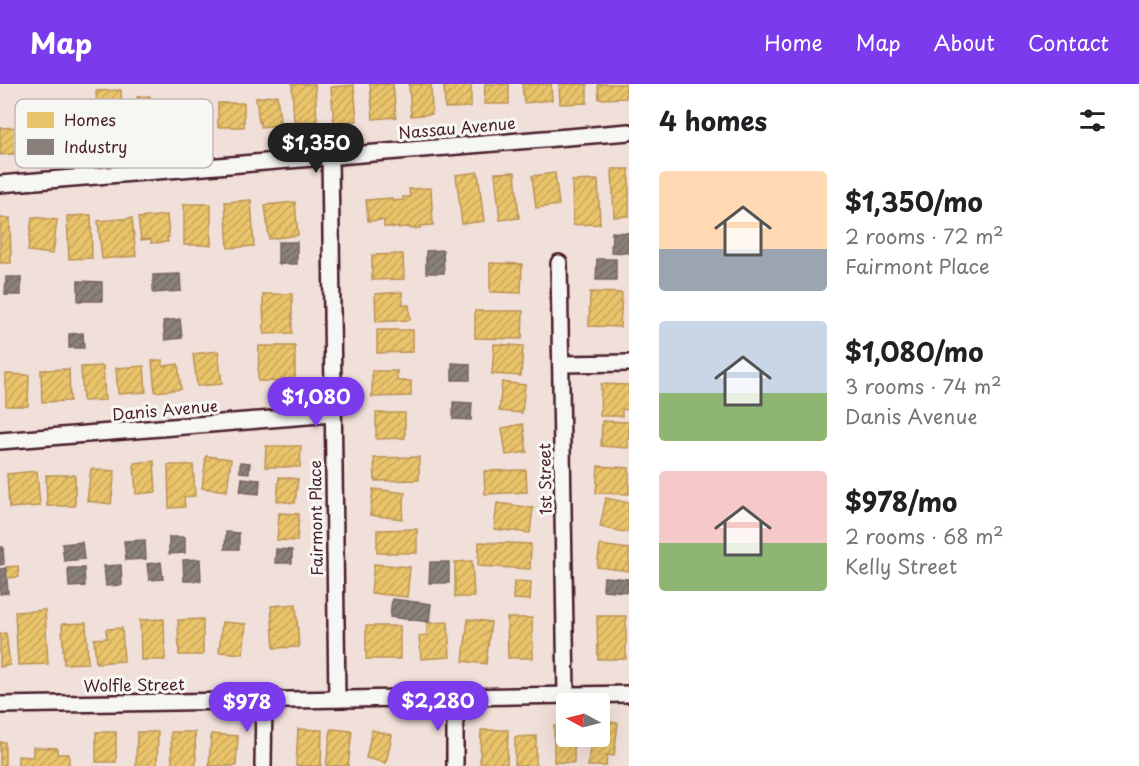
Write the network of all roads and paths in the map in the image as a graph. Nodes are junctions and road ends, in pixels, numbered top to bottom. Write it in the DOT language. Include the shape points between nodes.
graph roads {
  1 [pos="629,132"];
  2 [pos="330,156"];
  3 [pos="213,166"];
  4 [pos="189,168"];
  5 [pos="0,184"];
  6 [pos="559,263"];
  7 [pos="629,363"];
  8 [pos="561,364"];
  9 [pos="332,414"];
  10 [pos="0,441"];
  11 [pos="567,693"];
  12 [pos="610,694"];
  13 [pos="629,694"];
  14 [pos="556,695"];
  15 [pos="455,698"];
  16 [pos="337,699"];
  17 [pos="264,701"];
  18 [pos="0,705"];
  19 [pos="263,766"];
  20 [pos="454,766"];
  1 -- 2 [label="street, Nassau Avenue"];
  2 -- 3 [label="street, Nassau Avenue"];
  2 -- 9 [label="street, Fairmont Place"];
  4 -- 5 [label="street, Nassau Avenue"];
  6 -- 8 [label="street, 1st Street"];
  7 -- 8 [label="street"];
  8 -- 11 [label="street, 1st Street"];
  9 -- 10 [label="street, Danis Avenue"];
  9 -- 16 [label="street, Fairmont Place"];
  12 -- 13 [label="street, Wolfle Street"];
  14 -- 15 [label="street, Wolfle Street"];
  15 -- 16 [label="street, Wolfle Street"];
  15 -- 20 [label="street"];
  16 -- 17 [label="street, Wolfle Street"];
  17 -- 18 [label="street, Wolfle Street"];
  17 -- 19 [label="street"];
}
